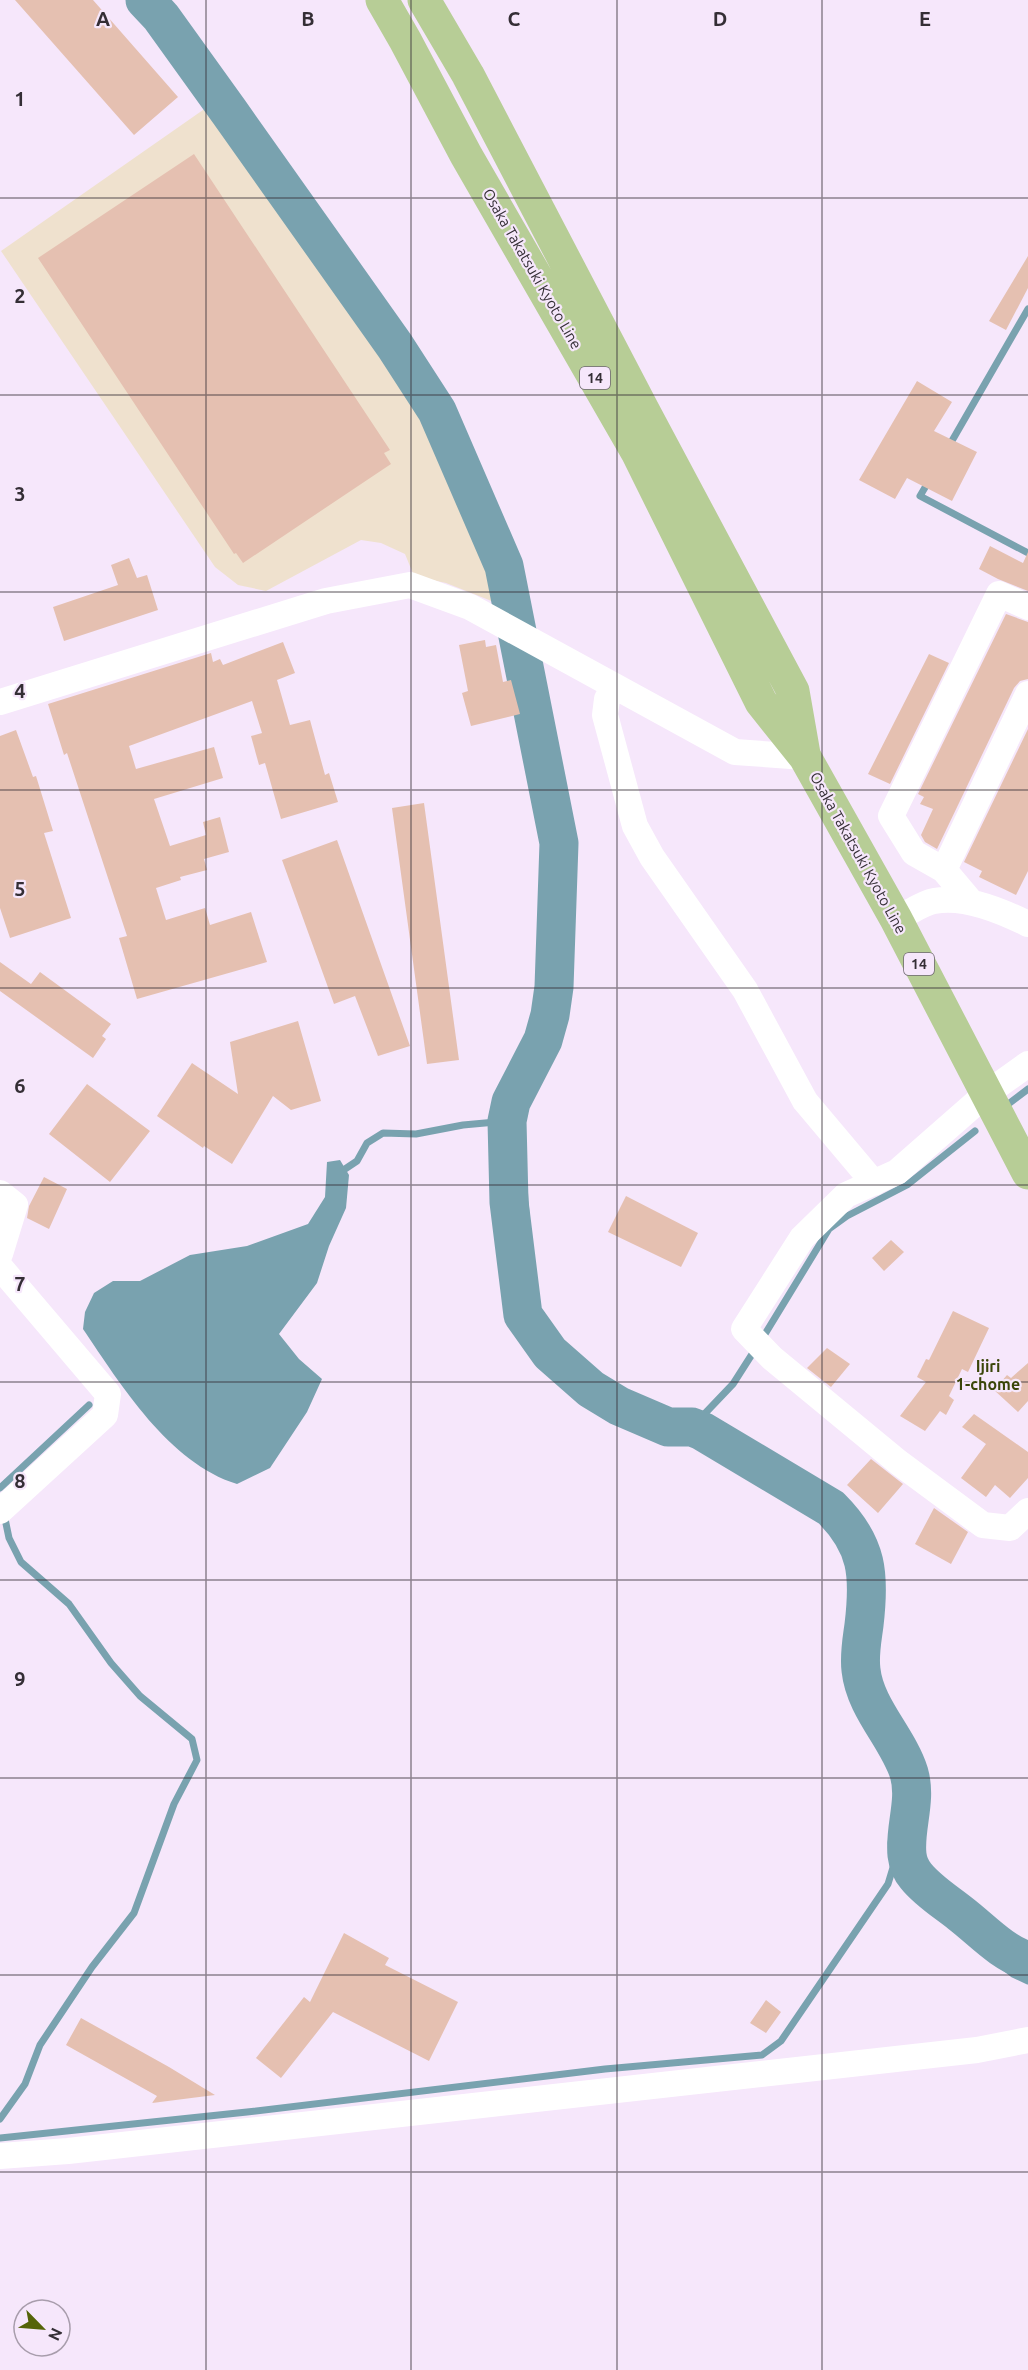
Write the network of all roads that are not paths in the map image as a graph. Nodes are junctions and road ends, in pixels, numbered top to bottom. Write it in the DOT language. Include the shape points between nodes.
graph roads {
  1 [pos="381,0"];
  2 [pos="424,0"];
  3 [pos="1028,607"];
  4 [pos="614,687"];
  5 [pos="1028,694"];
  6 [pos="0,702"];
  7 [pos="804,757"];
  8 [pos="944,870"];
  9 [pos="971,902"];
  10 [pos="896,919"];
  11 [pos="1028,924"];
  12 [pos="1028,1064"];
  13 [pos="986,1094"];
  14 [pos="1028,1173"];
  15 [pos="874,1183"];
  16 [pos="0,1193"];
  17 [pos="0,1254"];
  18 [pos="0,1266"];
  19 [pos="0,1511"];
  20 [pos="1028,1511"];
  21 [pos="1028,2040"];
  22 [pos="0,2156"];
  1 -- 7 [label="main road, Osaka Takatsuki Kyoto Line / 14" via="637,452 760,702"];
  2 -- 7 [label="main road, Osaka Takatsuki Kyoto Line / 14" via="468,75 793,691"];
  3 -- 8 [label="street" via="999,594 891,816 914,854"];
  4 -- 6 [label="street" via="470,607 410,585 326,601"];
  4 -- 7 [label="street" via="735,752"];
  4 -- 15 [label="street" via="605,715 635,826 652,857 745,990 805,1101"];
  5 -- 8 [label="street"];
  7 -- 10 [label="main road, Osaka Takatsuki Kyoto Line / 14"];
  8 -- 9 [label="street"];
  9 -- 10 [label="street" via="934,901"];
  9 -- 11 [label="street"];
  10 -- 13 [label="main road, Osaka Takatsuki Kyoto Line / 14"];
  12 -- 13 [label="street"];
  13 -- 14 [label="main road, Osaka Takatsuki Kyoto Line / 14"];
  13 -- 15 [label="street" via="897,1172"];
  15 -- 20 [label="street" via="846,1195 802,1238 744,1329 769,1355 898,1462 984,1525 1010,1528"];
  16 -- 17 [label="street" via="15,1205"];
  18 -- 19 [label="street" via="108,1394 105,1415"];
  21 -- 22 [label="street" via="954,2052"];
}
